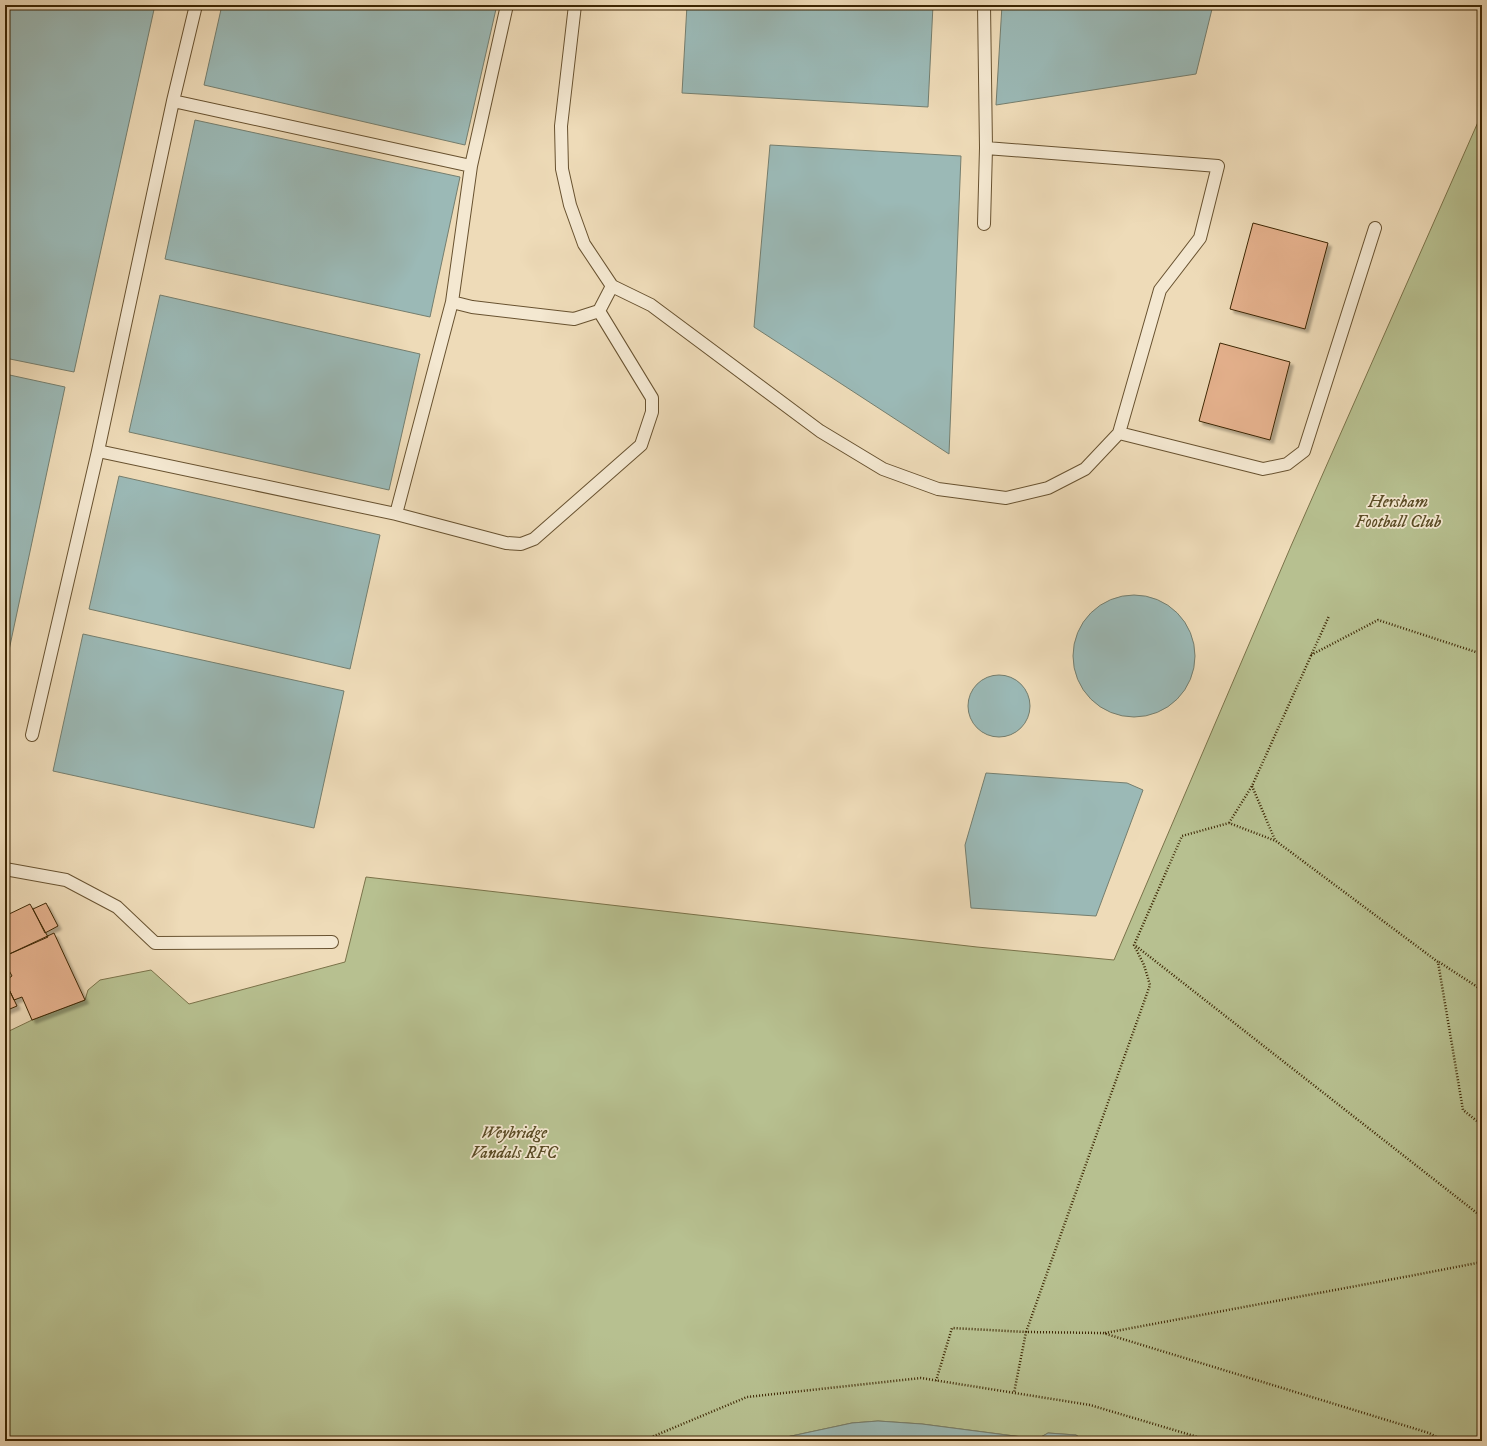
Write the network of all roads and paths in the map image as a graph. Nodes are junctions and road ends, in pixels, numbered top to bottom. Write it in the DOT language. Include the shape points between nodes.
graph roads {
  1 [pos="196,5"];
  2 [pos="507,5"];
  3 [pos="575,5"];
  4 [pos="984,5"];
  5 [pos="173,101"];
  6 [pos="986,148"];
  7 [pos="471,166"];
  8 [pos="984,224"];
  9 [pos="1375,228"];
  10 [pos="612,286"];
  11 [pos="452,302"];
  12 [pos="599,311"];
  13 [pos="1119,433"];
  14 [pos="98,451"];
  15 [pos="396,514"];
  16 [pos="1329,616"];
  17 [pos="1482,654"];
  18 [pos="1310,656"];
  19 [pos="32,735"];
  20 [pos="1252,786"];
  21 [pos="1229,823"];
  22 [pos="1276,841"];
  23 [pos="5,868"];
  24 [pos="332,942"];
  25 [pos="1134,944"];
  26 [pos="1438,962"];
  27 [pos="1482,990"];
  28 [pos="1482,1125"];
  29 [pos="1482,1217"];
  30 [pos="1482,1262"];
  31 [pos="1026,1332"];
  32 [pos="1103,1333"];
  33 [pos="936,1381"];
  34 [pos="1014,1393"];
  35 [pos="642,1441"];
  36 [pos="1211,1441"];
  37 [pos="1444,1441"];
  1 -- 5 [label="lane"];
  2 -- 7 [label="lane"];
  3 -- 10 [label="lane" via="561,126 562,169 570,205 584,244"];
  4 -- 6 [label="lane"];
  5 -- 7 [label="lane"];
  5 -- 14 [label="lane"];
  6 -- 8 [label="lane"];
  6 -- 13 [label="lane" via="1218,166 1200,238 1160,290"];
  7 -- 11 [label="lane"];
  9 -- 13 [label="lane" via="1304,451 1287,464 1263,469"];
  10 -- 12 [label="lane"];
  10 -- 13 [label="lane" via="651,305 820,431 884,469 938,489 1006,498 1048,488 1085,469"];
  11 -- 12 [label="lane" via="472,308 574,320"];
  11 -- 15 [label="lane"];
  12 -- 15 [label="lane" via="652,398 652,412 641,445 534,539 521,544 506,543"];
  14 -- 15 [label="lane"];
  14 -- 19 [label="lane"];
  16 -- 18 [label="path"];
  17 -- 18 [label="path" via="1378,620"];
  18 -- 20 [label="path"];
  20 -- 21 [label="path"];
  20 -- 22 [label="path"];
  21 -- 22 [label="path"];
  21 -- 25 [label="path" via="1182,836"];
  22 -- 26 [label="path"];
  23 -- 24 [label="lane" via="66,880 117,907 155,943"];
  25 -- 29 [label="path"];
  25 -- 31 [label="path" via="1150,985"];
  26 -- 27 [label="path"];
  26 -- 28 [label="path" via="1463,1110"];
  30 -- 32 [label="path"];
  31 -- 32 [label="path"];
  31 -- 33 [label="path" via="952,1328"];
  31 -- 34 [label="path"];
  32 -- 37 [label="path" via="1429,1433"];
  33 -- 34 [label="path"];
  33 -- 35 [label="path" via="920,1378 747,1397"];
  34 -- 36 [label="path" via="1090,1405"];
}
